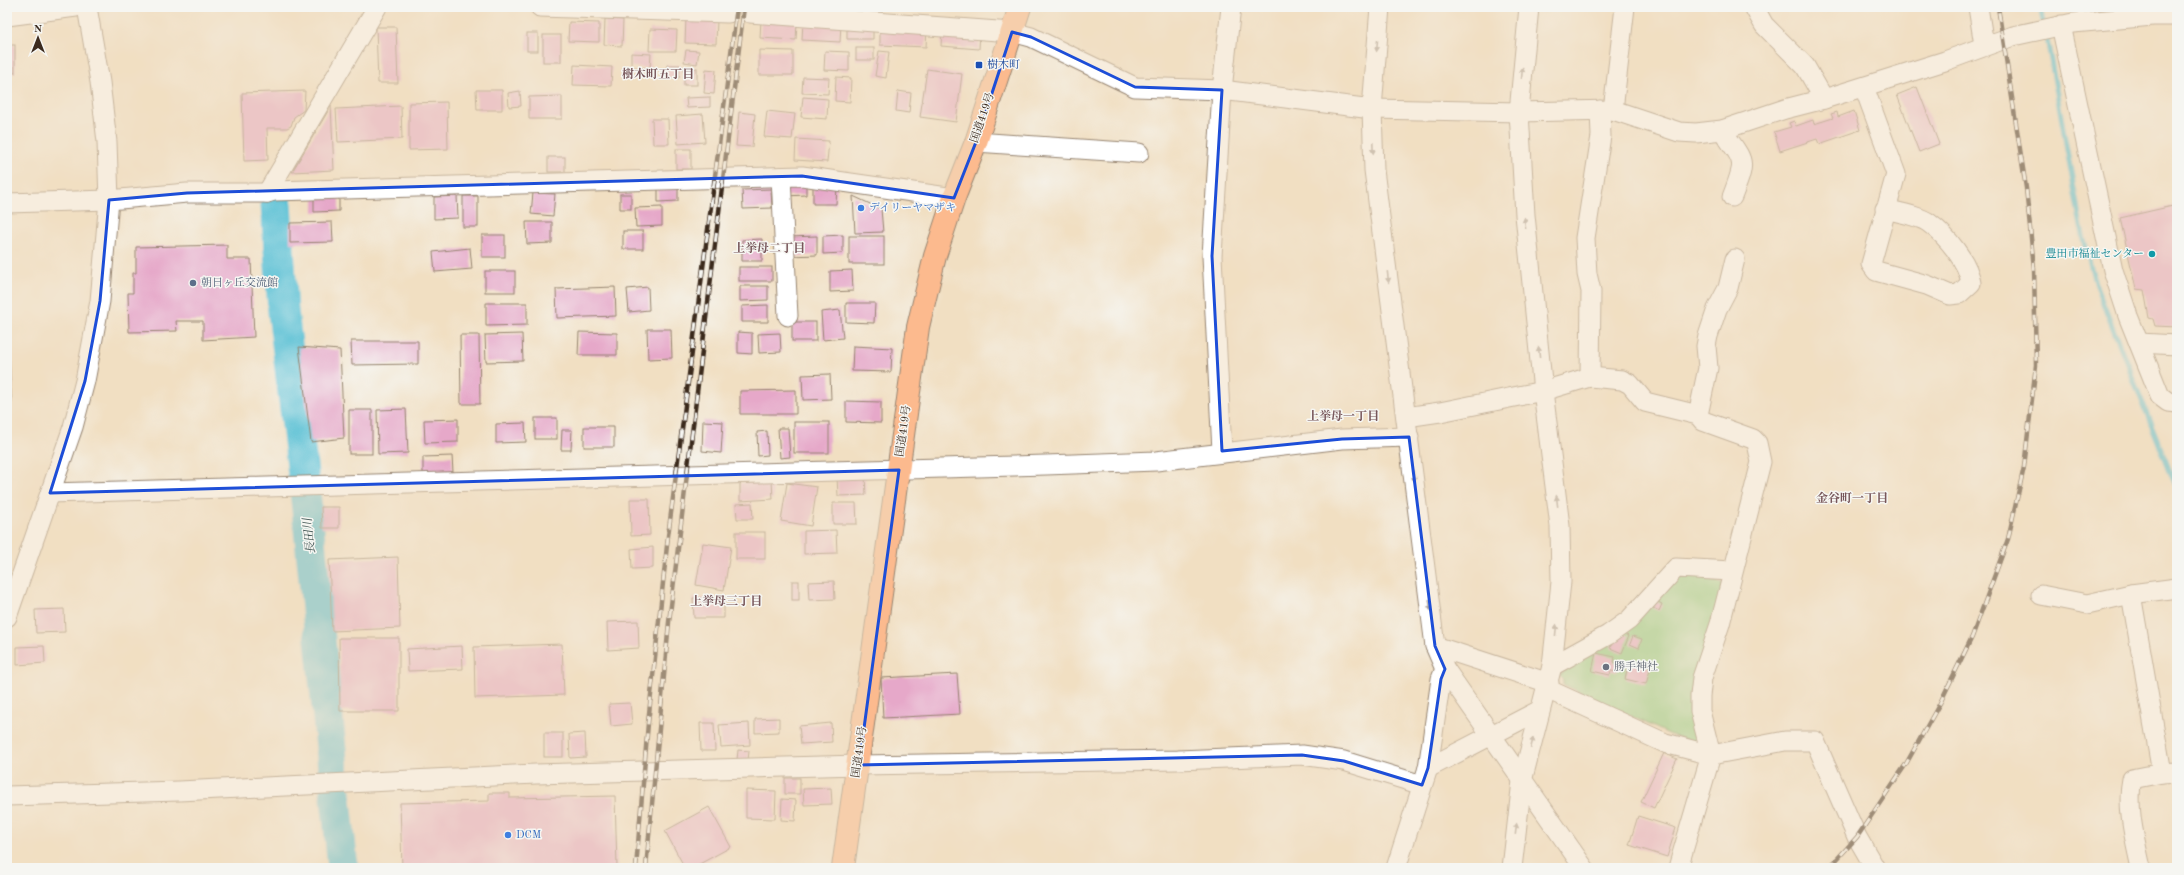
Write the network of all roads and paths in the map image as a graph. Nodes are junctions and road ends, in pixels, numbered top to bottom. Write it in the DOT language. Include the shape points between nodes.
graph roads {
  1 [pos="76,7"];
  2 [pos="87,7"];
  3 [pos="376,7"];
  4 [pos="540,7"];
  5 [pos="1020,7"];
  6 [pos="1232,7"];
  7 [pos="1380,7"];
  8 [pos="1529,7"];
  9 [pos="1625,7"];
  10 [pos="1754,7"];
  11 [pos="1978,7"];
  12 [pos="718,11"];
  13 [pos="757,11"];
  14 [pos="2153,11"];
  15 [pos="7,16"];
  16 [pos="2177,16"];
  17 [pos="2057,26"];
  18 [pos="1012,32"];
  19 [pos="1984,45"];
  20 [pos="1864,87"];
  21 [pos="1222,90"];
  22 [pos="1824,100"];
  23 [pos="1372,109"];
  24 [pos="1606,110"];
  25 [pos="1518,112"];
  26 [pos="1722,130"];
  27 [pos="976,142"];
  28 [pos="1139,153"];
  29 [pos="781,177"];
  30 [pos="267,193"];
  31 [pos="1732,197"];
  32 [pos="954,198"];
  33 [pos="109,200"];
  34 [pos="7,203"];
  35 [pos="1885,209"];
  36 [pos="1735,259"];
  37 [pos="788,316"];
  38 [pos="2139,344"];
  39 [pos="2177,345"];
  40 [pos="1590,377"];
  41 [pos="1543,391"];
  42 [pos="2177,403"];
  43 [pos="1698,415"];
  44 [pos="1406,417"];
  45 [pos="1409,437"];
  46 [pos="1222,451"];
  47 [pos="899,470"];
  48 [pos="50,493"];
  49 [pos="1732,571"];
  50 [pos="2177,588"];
  51 [pos="2131,594"];
  52 [pos="2041,595"];
  53 [pos="7,617"];
  54 [pos="1436,646"];
  55 [pos="1445,669"];
  56 [pos="1549,679"];
  57 [pos="1540,710"];
  58 [pos="1491,736"];
  59 [pos="1711,755"];
  60 [pos="858,766"];
  61 [pos="2169,772"];
  62 [pos="1425,777"];
  63 [pos="1522,781"];
  64 [pos="7,796"];
  65 [pos="843,868"];
  66 [pos="1396,868"];
  67 [pos="1512,868"];
  68 [pos="1584,868"];
  69 [pos="1678,868"];
  70 [pos="1875,868"];
  71 [pos="2141,868"];
  1 -- 15 [label="street"];
  2 -- 33 [label="street" via="107,142"];
  3 -- 30 [label="street"];
  4 -- 12 [label="street"];
  5 -- 18 [label="highway, 国道419号"];
  6 -- 21 [label="street"];
  7 -- 23 [label="street, one-way"];
  25 -- 8 [label="street, one-way"];
  9 -- 24 [label="street"];
  10 -- 22 [label="street" via="1764,25 1806,66"];
  11 -- 19 [label="street"];
  13 -- 18 [label="street"];
  14 -- 16 [label="street"];
  14 -- 17 [label="street"];
  17 -- 19 [label="street"];
  17 -- 38 [label="street" via="2113,270"];
  18 -- 21 [label="street" via="1031,37 1135,87"];
  18 -- 27 [label="highway, 国道419号"];
  19 -- 20 [label="street" via="1945,61"];
  20 -- 22 [label="street"];
  20 -- 35 [label="street" via="1896,174"];
  21 -- 23 [label="street"];
  21 -- 46 [label="street" via="1212,256"];
  22 -- 26 [label="street" via="1785,109"];
  23 -- 25 [label="street"];
  23 -- 44 [label="street, one-way" via="1374,170"];
  24 -- 25 [label="street"];
  24 -- 26 [label="street" via="1679,132"];
  24 -- 40 [label="street" via="1585,238 1587,274 1591,291"];
  41 -- 25 [label="street, one-way" via="1525,215"];
  26 -- 31 [label="street" via="1742,160 1742,169"];
  27 -- 28 [label="street"];
  27 -- 32 [label="highway, 国道419号"];
  29 -- 30 [label="street"];
  29 -- 32 [label="street" via="802,176"];
  29 -- 37 [label="street"];
  30 -- 33 [label="street" via="187,193"];
  32 -- 47 [label="highway, 国道419号" via="934,256 918,327"];
  33 -- 34 [label="street"];
  33 -- 48 [label="street" via="100,301 85,381 73,427"];
  35 -- 35 [label="street" via="1871,264 1876,271 1927,285 1950,295 1959,294 1971,283 1970,273 1957,252 1928,222"];
  36 -- 43 [label="street" via="1728,288 1717,309 1708,336 1708,368"];
  38 -- 39 [label="street"];
  38 -- 42 [label="street" via="2160,396 2168,402"];
  40 -- 41 [label="street"];
  40 -- 43 [label="street" via="1622,380 1630,384 1645,402"];
  41 -- 44 [label="street"];
  56 -- 41 [label="street, one-way" via="1561,582 1560,526"];
  43 -- 49 [label="street" via="1703,421 1753,439 1762,456"];
  44 -- 45 [label="street"];
  45 -- 46 [label="street" via="1342,439"];
  45 -- 54 [label="street, one-way"];
  46 -- 47 [label="street" via="1156,460"];
  47 -- 48 [label="street"];
  47 -- 60 [label="highway, 国道419号"];
  48 -- 53 [label="street"];
  49 -- 56 [label="street" via="1676,568 1629,620"];
  49 -- 59 [label="street" via="1720,624 1702,678 1700,711"];
  50 -- 51 [label="street"];
  51 -- 52 [label="street" via="2088,604"];
  51 -- 61 [label="street"];
  54 -- 55 [label="street"];
  54 -- 56 [label="street"];
  55 -- 58 [label="street"];
  55 -- 62 [label="street" via="1441,678"];
  56 -- 57 [label="street"];
  56 -- 59 [label="street" via="1665,744"];
  57 -- 58 [label="street"];
  63 -- 57 [label="street, one-way"];
  58 -- 62 [label="street"];
  58 -- 63 [label="street"];
  59 -- 69 [label="street"];
  59 -- 70 [label="street" via="1786,741 1815,742 1857,837"];
  60 -- 62 [label="street" via="1302,756"];
  60 -- 64 [label="street" via="544,774"];
  60 -- 65 [label="highway, 国道419号"];
  61 -- 71 [label="street" via="2132,779 2129,791 2130,808"];
  62 -- 66 [label="street"];
  67 -- 63 [label="street, one-way"];
  63 -- 68 [label="street"];
}
